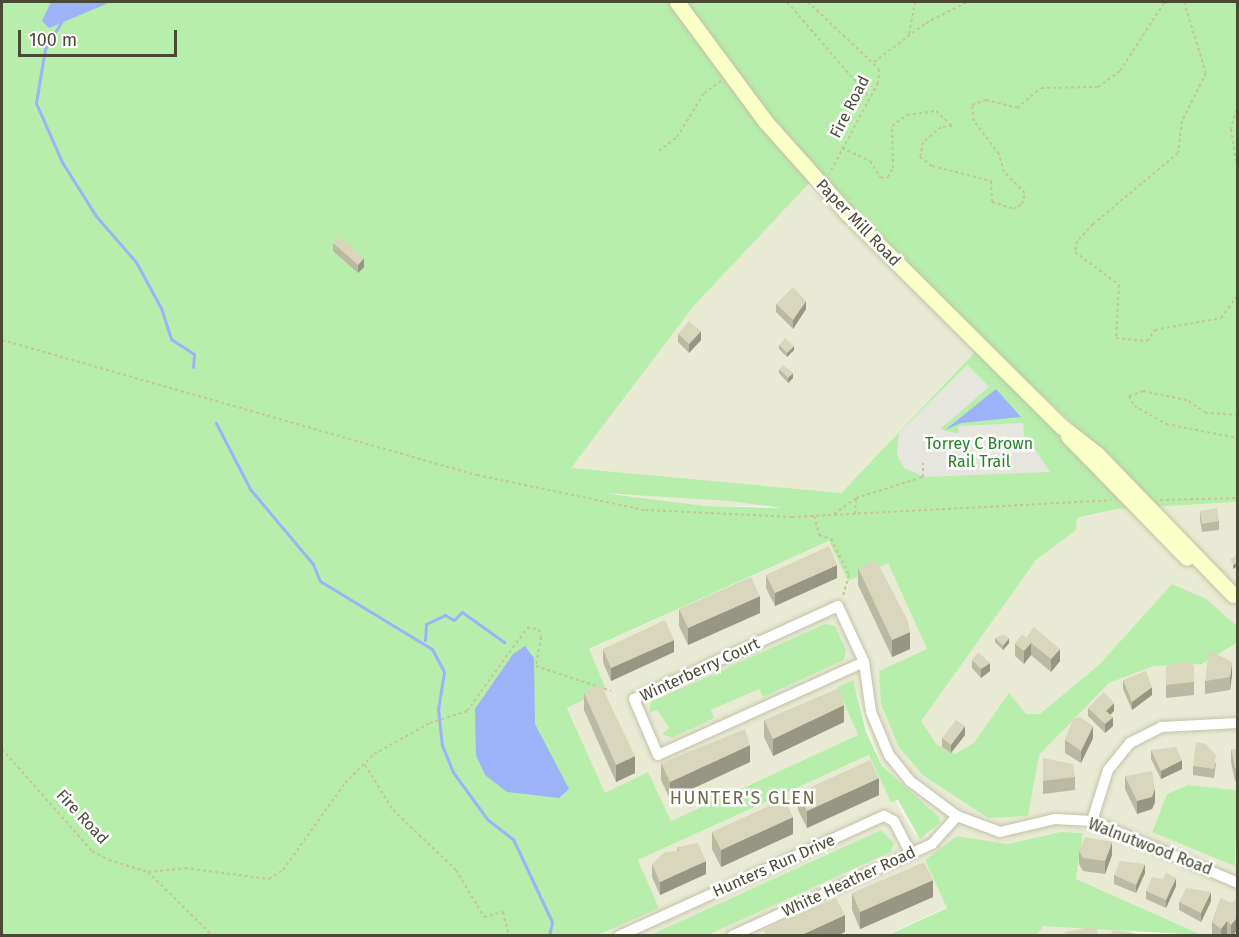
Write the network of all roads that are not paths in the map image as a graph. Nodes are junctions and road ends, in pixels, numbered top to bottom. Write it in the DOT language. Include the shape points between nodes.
graph roads {
  1 [pos="677,2"];
  2 [pos="1235,597"];
  3 [pos="864,662"];
  4 [pos="1238,723"];
  5 [pos="957,816"];
  6 [pos="1092,821"];
  7 [pos="911,854"];
  8 [pos="1238,883"];
  9 [pos="619,936"];
  10 [pos="732,936"];
  1 -- 2 [label="main road, Paper Mill Road" via="729,76 846,212 1061,426 1097,454"];
  3 -- 3 [label="street, Winterberry Court" via="658,756 634,699 838,606"];
  3 -- 5 [label="street, Winterberry Court" via="871,712 889,755 910,781"];
  4 -- 6 [label="street" via="1161,727 1130,743 1108,770"];
  5 -- 6 [label="street, Walnutwood Road" via="1000,832 1055,819"];
  5 -- 7 [label="street, White Heather Road" via="932,844"];
  6 -- 8 [label="street, Walnutwood Road"];
  7 -- 9 [label="street, Hunters Run Drive" via="894,821 884,816"];
  7 -- 10 [label="street, White Heather Road"];
}
